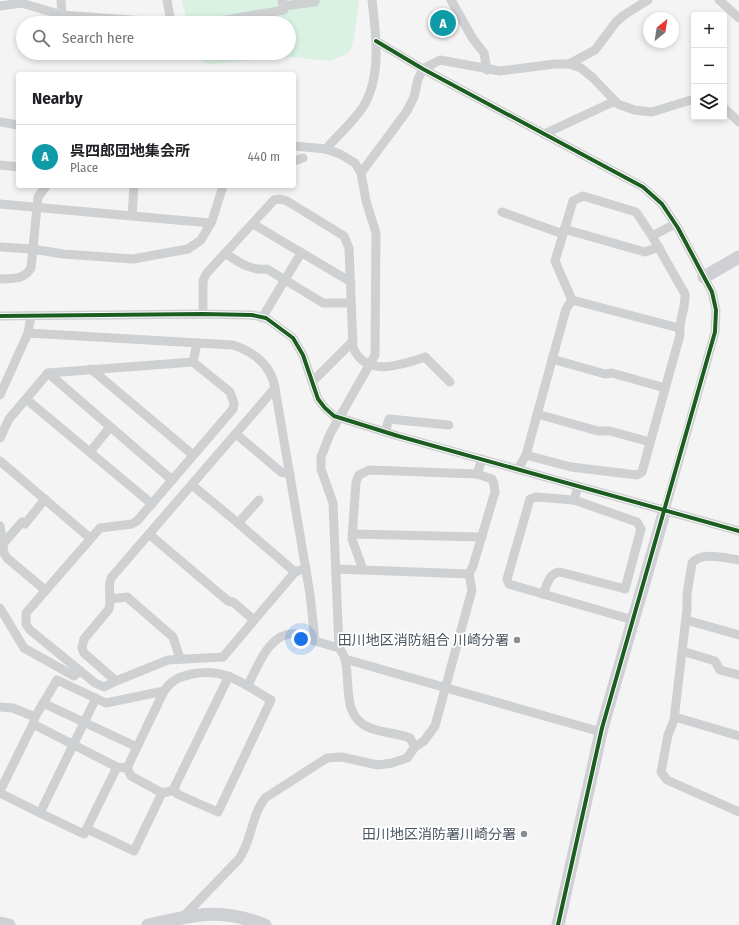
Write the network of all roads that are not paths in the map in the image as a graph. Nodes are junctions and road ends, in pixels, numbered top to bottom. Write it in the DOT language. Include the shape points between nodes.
graph roads {
  1 [pos="61,0"];
  2 [pos="167,0"];
  3 [pos="372,0"];
  4 [pos="451,0"];
  5 [pos="648,0"];
  6 [pos="719,0"];
  7 [pos="21,1"];
  8 [pos="315,2"];
  9 [pos="283,3"];
  10 [pos="0,6"];
  11 [pos="62,15"];
  12 [pos="76,16"];
  13 [pos="170,16"];
  14 [pos="249,16"];
  15 [pos="739,18"];
  16 [pos="376,41"];
  17 [pos="569,64"];
  18 [pos="423,69"];
  19 [pos="487,70"];
  20 [pos="691,100"];
  21 [pos="615,101"];
  22 [pos="727,111"];
  23 [pos="0,122"];
  24 [pos="739,122"];
  25 [pos="16,125"];
  26 [pos="544,134"];
  27 [pos="296,146"];
  28 [pos="326,149"];
  29 [pos="0,165"];
  30 [pos="16,167"];
  31 [pos="361,173"];
  32 [pos="45,188"];
  33 [pos="134,188"];
  34 [pos="222,188"];
  35 [pos="0,204"];
  36 [pos="36,209"];
  37 [pos="502,212"];
  38 [pos="132,216"];
  39 [pos="211,223"];
  40 [pos="253,224"];
  41 [pos="675,224"];
  42 [pos="564,232"];
  43 [pos="652,236"];
  44 [pos="0,247"];
  45 [pos="658,247"];
  46 [pos="32,249"];
  47 [pos="225,253"];
  48 [pos="301,253"];
  49 [pos="739,257"];
  50 [pos="704,276"];
  51 [pos="0,279"];
  52 [pos="285,280"];
  53 [pos="351,282"];
  54 [pos="572,300"];
  55 [pos="351,303"];
  56 [pos="203,314"];
  57 [pos="0,316"];
  58 [pos="32,316"];
  59 [pos="262,318"];
  60 [pos="679,328"];
  61 [pos="28,333"];
  62 [pos="353,341"];
  63 [pos="197,343"];
  64 [pos="552,359"];
  65 [pos="193,362"];
  66 [pos="370,364"];
  67 [pos="91,369"];
  68 [pos="48,373"];
  69 [pos="312,382"];
  70 [pos="450,382"];
  71 [pos="275,388"];
  72 [pos="665,388"];
  73 [pos="0,395"];
  74 [pos="26,399"];
  75 [pos="537,414"];
  76 [pos="340,418"];
  77 [pos="449,424"];
  78 [pos="110,427"];
  79 [pos="385,432"];
  80 [pos="236,434"];
  81 [pos="0,438"];
  82 [pos="650,442"];
  83 [pos="90,452"];
  84 [pos="193,455"];
  85 [pos="526,455"];
  86 [pos="482,459"];
  87 [pos="0,461"];
  88 [pos="518,469"];
  89 [pos="290,474"];
  90 [pos="476,474"];
  91 [pos="172,480"];
  92 [pos="192,485"];
  93 [pos="578,486"];
  94 [pos="45,499"];
  95 [pos="259,500"];
  96 [pos="574,500"];
  97 [pos="152,504"];
  98 [pos="665,510"];
  99 [pos="238,523"];
  100 [pos="0,526"];
  101 [pos="739,531"];
  102 [pos="149,534"];
  103 [pos="352,534"];
  104 [pos="482,537"];
  105 [pos="90,538"];
  106 [pos="2,545"];
  107 [pos="739,560"];
  108 [pos="306,568"];
  109 [pos="336,569"];
  110 [pos="363,570"];
  111 [pos="295,572"];
  112 [pos="469,574"];
  113 [pos="45,590"];
  114 [pos="543,594"];
  115 [pos="110,599"];
  116 [pos="0,608"];
  117 [pos="254,620"];
  118 [pos="633,620"];
  119 [pos="686,620"];
  120 [pos="739,635"];
  121 [pos="315,640"];
  122 [pos="339,648"];
  123 [pos="682,652"];
  124 [pos="180,658"];
  125 [pos="345,659"];
  126 [pos="79,671"];
  127 [pos="739,675"];
  128 [pos="229,676"];
  129 [pos="116,681"];
  130 [pos="248,685"];
  131 [pos="445,688"];
  132 [pos="164,691"];
  133 [pos="96,698"];
  134 [pos="43,703"];
  135 [pos="0,707"];
  136 [pos="675,717"];
  137 [pos="34,721"];
  138 [pos="84,721"];
  139 [pos="601,732"];
  140 [pos="739,736"];
  141 [pos="73,745"];
  142 [pos="137,747"];
  143 [pos="415,747"];
  144 [pos="117,767"];
  145 [pos="127,768"];
  146 [pos="175,790"];
  147 [pos="0,792"];
  148 [pos="162,793"];
  149 [pos="739,812"];
  150 [pos="40,813"];
  151 [pos="87,829"];
  152 [pos="181,918"];
  153 [pos="0,923"];
  154 [pos="9,925"];
  155 [pos="148,925"];
  156 [pos="265,925"];
  157 [pos="558,925"];
  1 -- 11 [label="street"];
  2 -- 13 [label="street"];
  3 -- 16 [label="street"];
  4 -- 19 [label="street" via="484,53"];
  5 -- 17 [label="street" via="616,22 595,50"];
  6 -- 15 [label="street"];
  7 -- 10 [label="street"];
  7 -- 11 [label="street"];
  8 -- 9 [label="street"];
  9 -- 14 [label="street" via="284,10"];
  11 -- 12 [label="street"];
  16 -- 18 [label="street"];
  16 -- 28 [label="street" via="370,90 363,106"];
  17 -- 19 [label="street" via="500,72"];
  17 -- 21 [label="street" via="581,68"];
  18 -- 19 [label="street" via="440,60"];
  18 -- 26 [label="street"];
  18 -- 31 [label="street" via="414,97 406,111"];
  20 -- 21 [label="street" via="652,112 634,110"];
  21 -- 26 [label="street"];
  22 -- 24 [label="street"];
  23 -- 25 [label="street"];
  26 -- 41 [label="street" via="643,187 662,204"];
  27 -- 28 [label="street"];
  28 -- 31 [label="street" via="355,163"];
  29 -- 30 [label="street"];
  31 -- 66 [label="street" via="376,233 375,355"];
  32 -- 36 [label="street" via="38,197"];
  33 -- 38 [label="street"];
  34 -- 39 [label="street"];
  35 -- 36 [label="street"];
  36 -- 38 [label="street"];
  36 -- 46 [label="street"];
  37 -- 42 [label="street"];
  38 -- 39 [label="street"];
  39 -- 46 [label="street" via="201,240 188,249 133,259"];
  40 -- 47 [label="street"];
  40 -- 48 [label="street"];
  40 -- 53 [label="street" via="274,200 287,201 344,236 349,248"];
  41 -- 43 [label="street"];
  41 -- 50 [label="street"];
  42 -- 43 [label="street" via="572,201 583,196 636,212"];
  42 -- 45 [label="street" via="645,252"];
  42 -- 54 [label="street" via="555,261"];
  43 -- 45 [label="street"];
  44 -- 46 [label="street"];
  45 -- 60 [label="street" via="685,294 686,302"];
  46 -- 51 [label="street" via="31,268 27,274 21,278"];
  47 -- 52 [label="street" via="247,267 267,269"];
  47 -- 56 [label="street" via="203,281"];
  48 -- 52 [label="street"];
  48 -- 53 [label="street"];
  49 -- 50 [label="street"];
  50 -- 98 [label="street" via="712,292 716,310 715,332"];
  52 -- 55 [label="street" via="323,303"];
  52 -- 59 [label="street"];
  53 -- 55 [label="street"];
  54 -- 60 [label="street"];
  54 -- 64 [label="street" via="566,309"];
  55 -- 62 [label="street"];
  56 -- 58 [label="street"];
  56 -- 59 [label="street" via="252,315"];
  57 -- 58 [label="street"];
  58 -- 61 [label="street"];
  59 -- 69 [label="street" via="280,327 293,338 303,355"];
  60 -- 72 [label="street" via="680,335"];
  61 -- 63 [label="street"];
  61 -- 73 [label="street"];
  62 -- 66 [label="street" via="356,354"];
  62 -- 69 [label="street"];
  63 -- 65 [label="street"];
  63 -- 71 [label="street" via="233,346 252,354 268,370"];
  64 -- 72 [label="street"];
  64 -- 75 [label="street"];
  65 -- 67 [label="street"];
  65 -- 84 [label="street" via="230,392 234,402 233,409"];
  66 -- 70 [label="street" via="380,368 392,367 425,357"];
  66 -- 76 [label="street"];
  67 -- 68 [label="street"];
  67 -- 84 [label="street"];
  68 -- 74 [label="street"];
  68 -- 78 [label="street"];
  69 -- 76 [label="street" via="318,399 325,408"];
  71 -- 80 [label="street"];
  71 -- 89 [label="street"];
  72 -- 82 [label="street"];
  74 -- 81 [label="street" via="9,419"];
  74 -- 83 [label="street"];
  75 -- 82 [label="street"];
  75 -- 85 [label="street"];
  76 -- 79 [label="street"];
  76 -- 109 [label="street" via="321,457 322,469 334,503"];
  77 -- 79 [label="street" via="389,419"];
  78 -- 83 [label="street"];
  78 -- 91 [label="street"];
  79 -- 86 [label="street"];
  80 -- 89 [label="street" via="281,472"];
  80 -- 92 [label="street"];
  82 -- 85 [label="street" via="642,472 637,475 571,467"];
  83 -- 97 [label="street"];
  84 -- 91 [label="street"];
  85 -- 88 [label="street"];
  86 -- 88 [label="street"];
  86 -- 90 [label="street"];
  87 -- 94 [label="street"];
  88 -- 93 [label="street"];
  89 -- 108 [label="street"];
  90 -- 103 [label="street" via="364,471 356,482"];
  90 -- 104 [label="street" via="492,479 495,492"];
  91 -- 97 [label="street"];
  92 -- 99 [label="street"];
  92 -- 102 [label="street"];
  93 -- 96 [label="street"];
  93 -- 98 [label="street"];
  94 -- 105 [label="street"];
  94 -- 106 [label="street" via="25,524 22,522"];
  95 -- 99 [label="street"];
  96 -- 114 [label="street" via="536,497 530,499 507,579 509,584"];
  96 -- 114 [label="street" via="637,522 641,529 625,589 560,572 551,576"];
  97 -- 105 [label="street" via="132,524 106,526"];
  98 -- 101 [label="street"];
  98 -- 118 [label="street"];
  99 -- 111 [label="street"];
  100 -- 106 [label="street"];
  102 -- 115 [label="street" via="111,578 108,590"];
  102 -- 117 [label="street"];
  103 -- 104 [label="street"];
  103 -- 110 [label="street"];
  104 -- 112 [label="street"];
  105 -- 113 [label="street"];
  106 -- 113 [label="street" via="7,558"];
  107 -- 119 [label="street" via="707,556 692,563"];
  108 -- 111 [label="street"];
  108 -- 121 [label="street"];
  109 -- 110 [label="street"];
  109 -- 122 [label="street"];
  110 -- 112 [label="street"];
  111 -- 117 [label="street"];
  112 -- 131 [label="street" via="472,590"];
  113 -- 126 [label="street" via="26,613 26,624"];
  114 -- 118 [label="street"];
  115 -- 124 [label="street" via="127,597 172,637"];
  115 -- 129 [label="street" via="109,609 84,639 82,648 84,653"];
  116 -- 126 [label="street" via="24,648 74,676"];
  117 -- 124 [label="street" via="223,656"];
  118 -- 139 [label="street"];
  119 -- 120 [label="street"];
  119 -- 123 [label="street"];
  121 -- 122 [label="street"];
  121 -- 130 [label="street" via="297,634 286,634 276,638"];
  122 -- 125 [label="street"];
  123 -- 127 [label="street" via="715,661 720,670"];
  123 -- 136 [label="street"];
  124 -- 129 [label="street" via="168,660"];
  125 -- 131 [label="street"];
  125 -- 143 [label="street" via="349,704 353,714 370,728 410,738"];
  126 -- 129 [label="street" via="99,686 104,687"];
  128 -- 130 [label="street"];
  128 -- 132 [label="street" via="202,672 181,676 171,681"];
  128 -- 146 [label="street"];
  130 -- 146 [label="street" via="270,700 218,812 177,794"];
  131 -- 139 [label="street"];
  131 -- 143 [label="street" via="435,726 424,741"];
  132 -- 133 [label="street" via="106,702"];
  132 -- 142 [label="street"];
  133 -- 134 [label="street" via="57,680"];
  133 -- 138 [label="street"];
  134 -- 137 [label="street"];
  134 -- 138 [label="street"];
  135 -- 137 [label="street" via="13,708"];
  136 -- 140 [label="street"];
  136 -- 149 [label="street" via="668,735 661,772 664,777"];
  137 -- 141 [label="street"];
  137 -- 147 [label="street"];
  138 -- 141 [label="street"];
  138 -- 142 [label="street"];
  139 -- 157 [label="street"];
  141 -- 144 [label="street"];
  141 -- 150 [label="street"];
  142 -- 145 [label="street"];
  143 -- 152 [label="street" via="407,758 378,765 341,757 327,758 265,798 258,807 247,848"];
  144 -- 145 [label="street"];
  144 -- 151 [label="street"];
  145 -- 148 [label="street" via="131,776"];
  146 -- 148 [label="street"];
  147 -- 150 [label="street"];
  148 -- 151 [label="street" via="134,851"];
  150 -- 151 [label="street" via="84,834"];
  152 -- 155 [label="street"];
  152 -- 156 [label="street" via="223,913 245,917"];
  153 -- 154 [label="street"];
}
